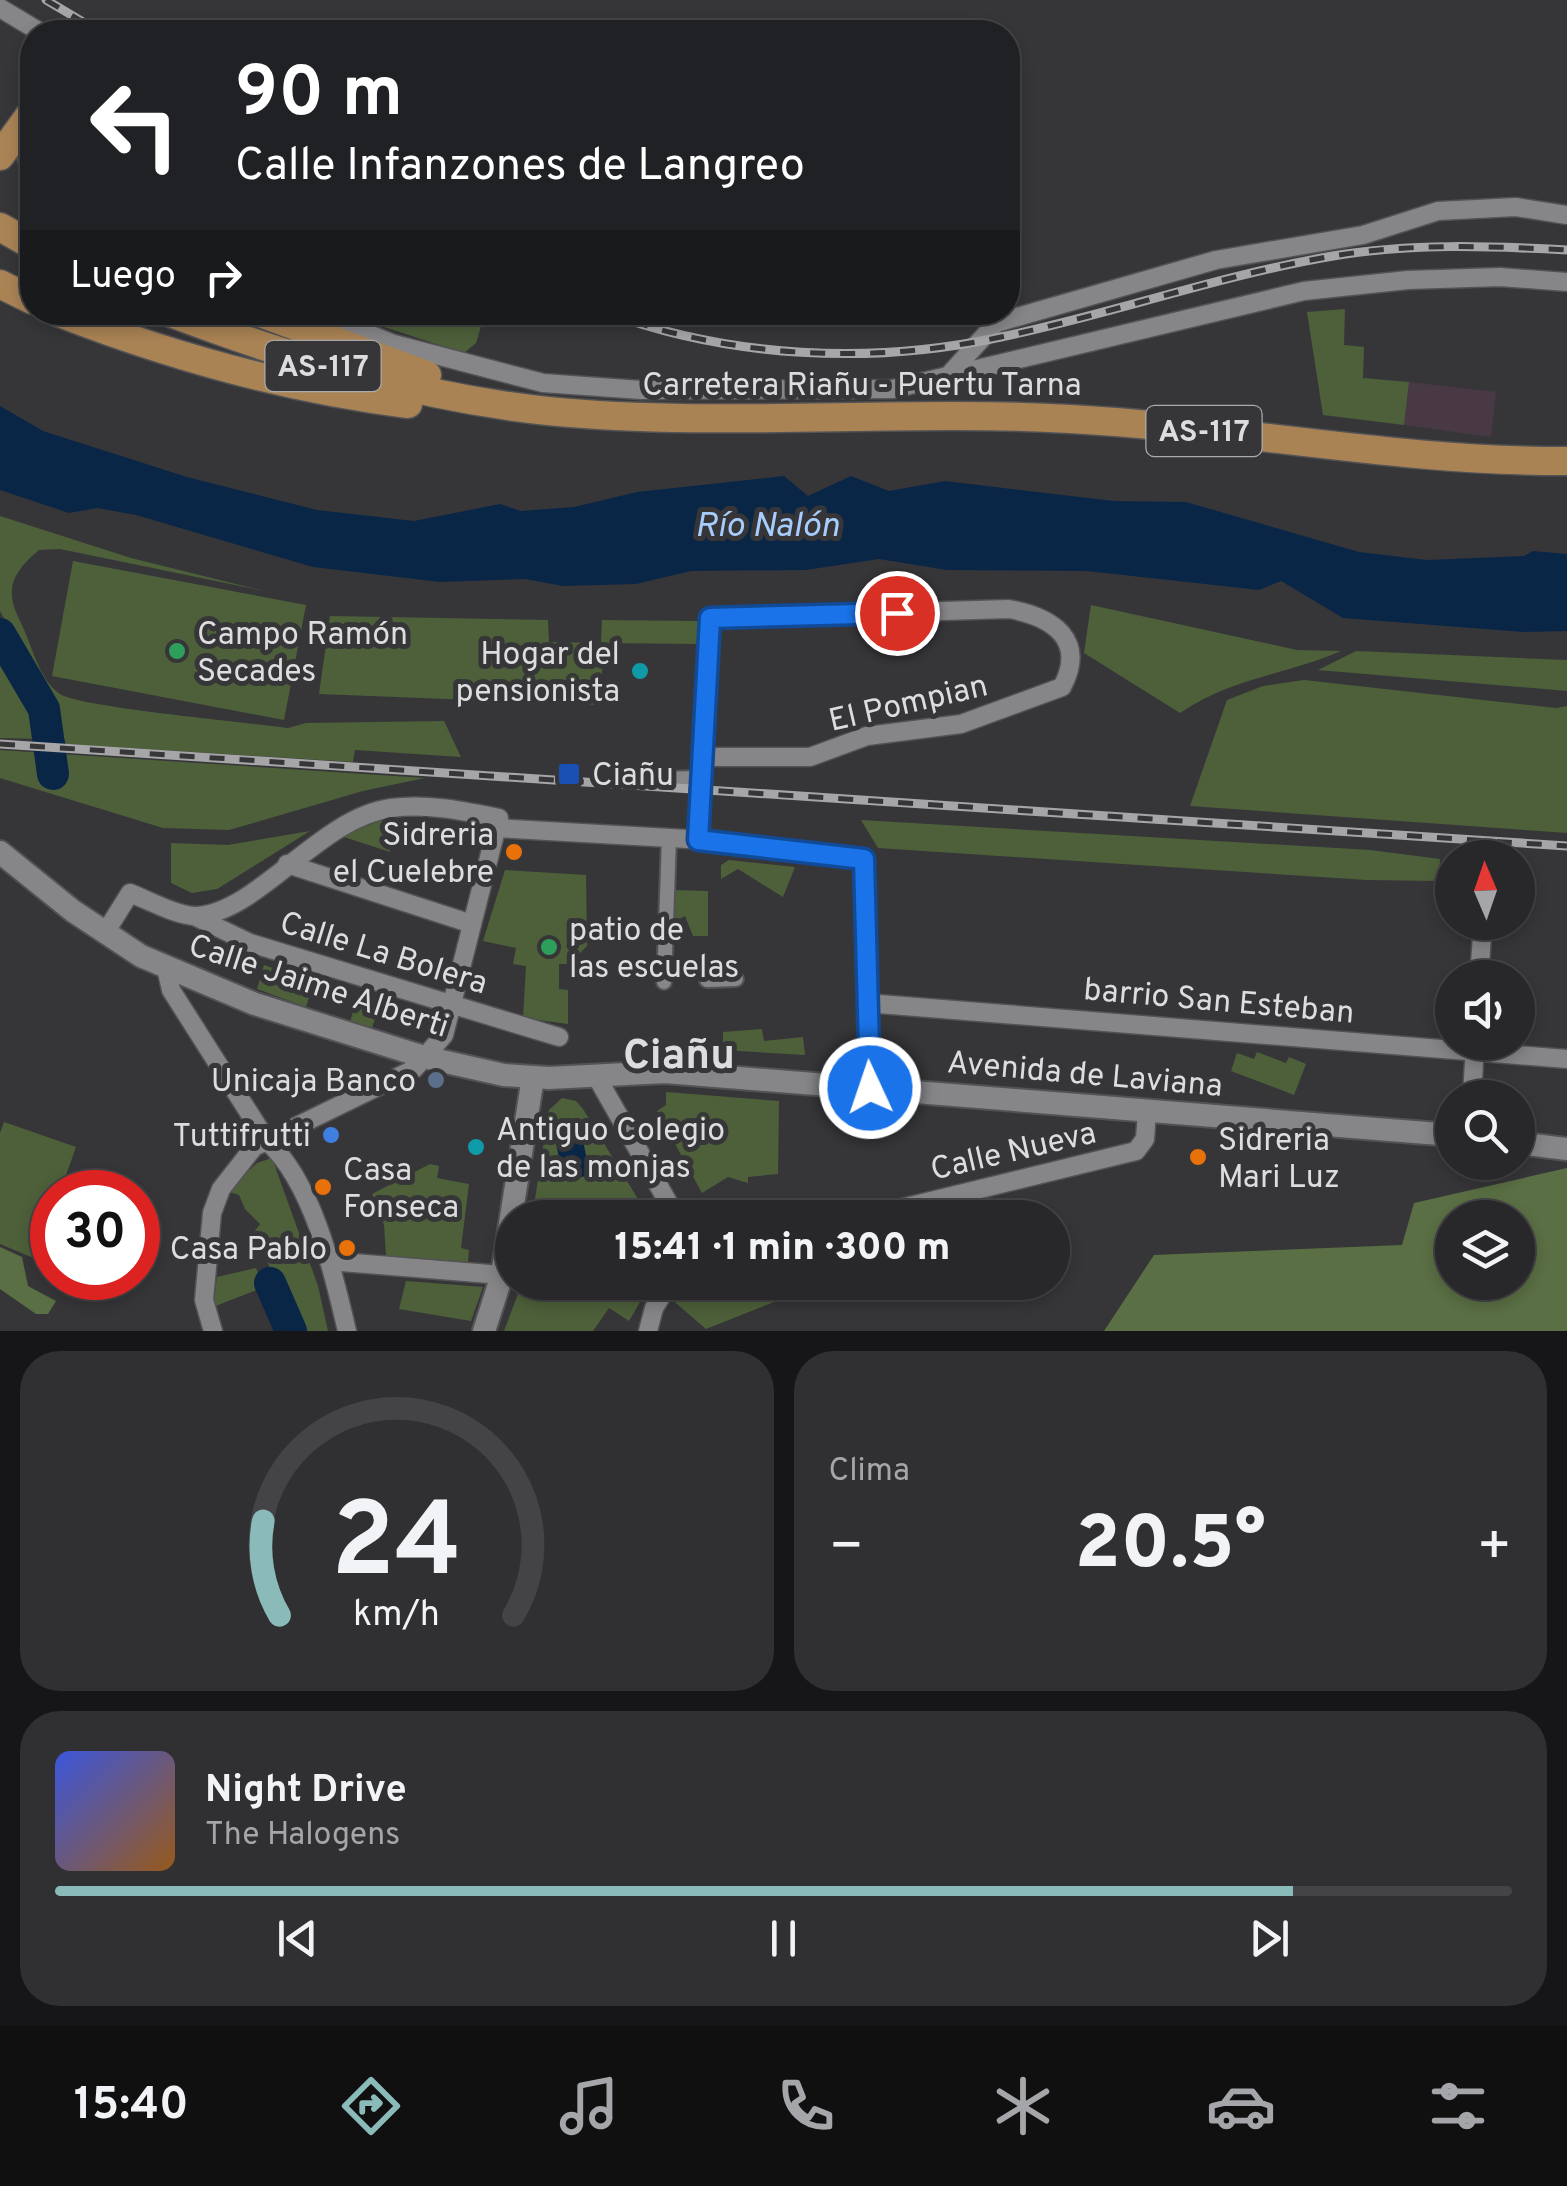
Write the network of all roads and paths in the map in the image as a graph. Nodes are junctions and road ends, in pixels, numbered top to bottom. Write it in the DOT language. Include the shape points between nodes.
graph roads {
  1 [pos="20,128"];
  2 [pos="0,156"];
  3 [pos="1567,215"];
  4 [pos="1567,282"];
  5 [pos="1020,317"];
  6 [pos="91,325"];
  7 [pos="206,325"];
  8 [pos="290,325"];
  9 [pos="347,325"];
  10 [pos="995,325"];
  11 [pos="948,376"];
  12 [pos="483,401"];
  13 [pos="545,411"];
  14 [pos="1567,461"];
  15 [pos="706,756"];
  16 [pos="704,778"];
  17 [pos="645,779"];
  18 [pos="498,823"];
  19 [pos="668,838"];
  20 [pos="698,840"];
  21 [pos="0,852"];
  22 [pos="287,864"];
  23 [pos="194,916"];
  24 [pos="472,924"];
  25 [pos="104,933"];
  26 [pos="166,968"];
  27 [pos="736,979"];
  28 [pos="707,980"];
  29 [pos="664,982"];
  30 [pos="866,1003"];
  31 [pos="451,1006"];
  32 [pos="559,1037"];
  33 [pos="1435,1044"];
  34 [pos="1535,1055"];
  35 [pos="424,1057"];
  36 [pos="1567,1059"];
  37 [pos="594,1074"];
  38 [pos="533,1078"];
  39 [pos="870,1088"];
  40 [pos="1147,1111"];
  41 [pos="1435,1134"];
  42 [pos="267,1141"];
  43 [pos="1535,1144"];
  44 [pos="1567,1149"];
  45 [pos="514,1200"];
  46 [pos="667,1200"];
  47 [pos="936,1200"];
  48 [pos="329,1261"];
  49 [pos="495,1274"];
  50 [pos="495,1297"];
  51 [pos="659,1300"];
  52 [pos="214,1331"];
  53 [pos="347,1331"];
  54 [pos="484,1331"];
  55 [pos="648,1331"];
  1 -- 2 [label="main road"];
  3 -- 5 [label="street" via="1516,207 1438,211 1363,235 1216,260"];
  4 -- 11 [label="street" via="1500,277 1346,284"];
  6 -- 13 [label="main road" via="150,348 368,399 514,417"];
  7 -- 12 [label="main road, Carretera Riañu - Puertu Tarna / AS-117" via="352,375"];
  8 -- 12 [label="main road" via="454,384"];
  9 -- 11 [label="street" via="543,383 641,390 893,389"];
  10 -- 11 [label="street"];
  12 -- 13 [label="main road, Carretera Riañu - Puertu Tarna / AS-117"];
  13 -- 14 [label="main road, Carretera Riañu - Puertu Tarna / AS-117" via="696,418 1000,415 1116,421 1397,454"];
  15 -- 15 [label="street, El Pompian" via="710,618 1009,610 1044,618 1068,642 1070,672 1062,687 962,724 866,736 810,758"];
  15 -- 16 [label="street"];
  16 -- 17 [label="street"];
  16 -- 20 [label="street"];
  18 -- 19 [label="street"];
  18 -- 22 [label="street" via="441,807 390,808 345,823"];
  18 -- 24 [label="street"];
  19 -- 20 [label="street"];
  19 -- 29 [label="street"];
  20 -- 30 [label="street" via="864,859"];
  21 -- 25 [label="street, Calle Jaime Alberti"];
  22 -- 23 [label="street" via="224,908"];
  22 -- 24 [label="street"];
  23 -- 25 [label="street, Calle La Bolera" via="130,893"];
  23 -- 31 [label="street, Calle La Bolera" via="250,942"];
  24 -- 31 [label="street"];
  25 -- 26 [label="street, Calle Jaime Alberti"];
  26 -- 35 [label="street, Calle Jaime Alberti" via="255,1004"];
  26 -- 42 [label="street" via="172,990"];
  27 -- 28 [label="street"];
  30 -- 33 [label="street, barrio San Esteban"];
  30 -- 39 [label="street"];
  31 -- 32 [label="street, Calle La Bolera"];
  31 -- 35 [label="street" via="444,1035"];
  34 -- 36 [label="street, barrio San Esteban"];
  35 -- 38 [label="street, Calle Jaime Alberti"];
  35 -- 42 [label="street" via="414,1069"];
  37 -- 38 [label="street, Avenida de Laviana"];
  37 -- 39 [label="street, Avenida de Laviana" via="665,1072"];
  37 -- 46 [label="street"];
  38 -- 45 [label="street"];
  39 -- 40 [label="street, Avenida de Laviana"];
  40 -- 41 [label="street, Avenida de Laviana"];
  40 -- 47 [label="street, Calle Nueva" via="1145,1138 1136,1152"];
  42 -- 48 [label="street" via="289,1161"];
  42 -- 52 [label="street" via="254,1147 221,1189 212,1213 204,1300"];
  43 -- 44 [label="street"];
  48 -- 49 [label="street"];
  48 -- 53 [label="street"];
  50 -- 54 [label="street"];
  51 -- 55 [label="street"];
}
